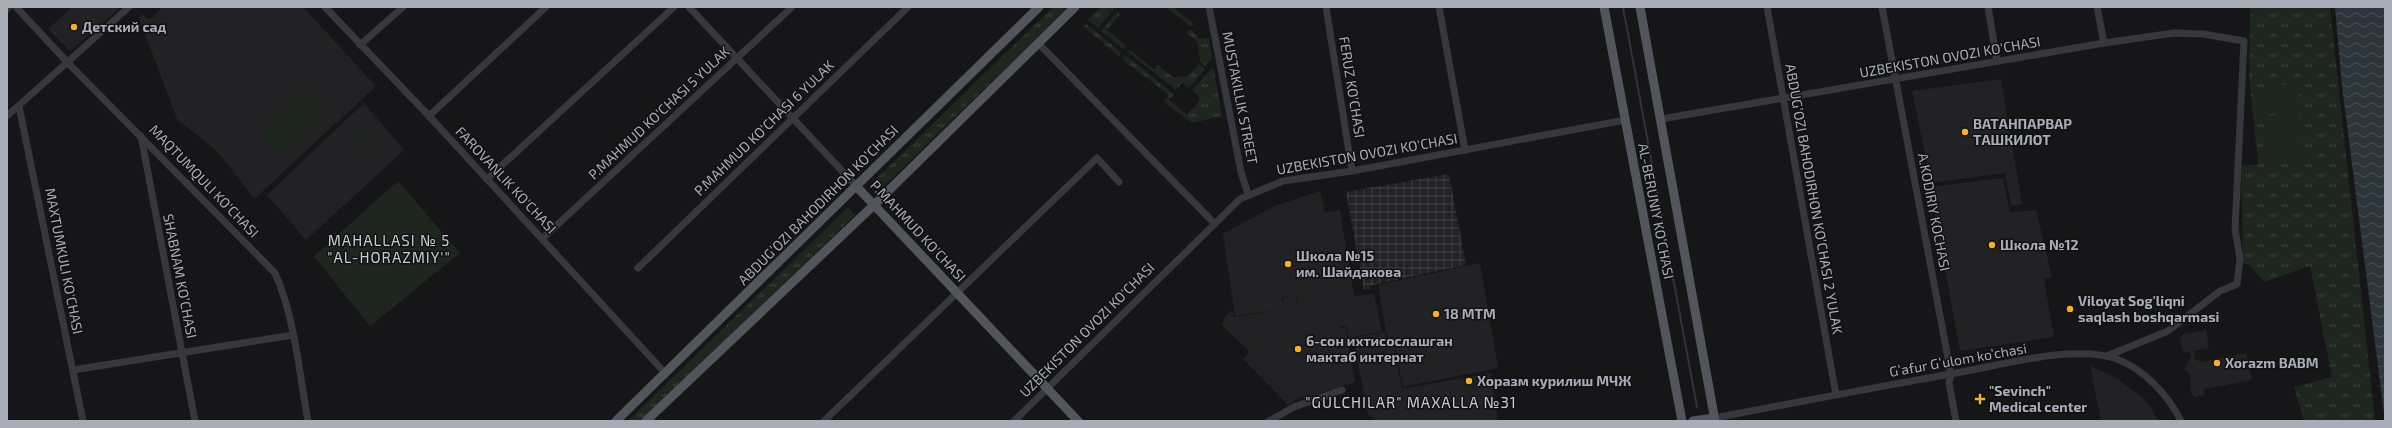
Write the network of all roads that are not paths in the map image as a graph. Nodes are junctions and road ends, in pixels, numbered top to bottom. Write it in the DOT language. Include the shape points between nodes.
graph roads {
  1 [pos="16,7"];
  2 [pos="129,7"];
  3 [pos="325,7"];
  4 [pos="403,7"];
  5 [pos="546,7"];
  6 [pos="674,7"];
  7 [pos="690,7"];
  8 [pos="792,7"];
  9 [pos="908,7"];
  10 [pos="1039,7"];
  11 [pos="1075,7"];
  12 [pos="1209,7"];
  13 [pos="1326,7"];
  14 [pos="1439,7"];
  15 [pos="1604,7"];
  16 [pos="1640,7"];
  17 [pos="1767,7"];
  18 [pos="1882,7"];
  19 [pos="1988,7"];
  20 [pos="2097,7"];
  21 [pos="2104,43"];
  22 [pos="1039,44"];
  23 [pos="360,45"];
  24 [pos="738,57"];
  25 [pos="1997,62"];
  26 [pos="68,63"];
  27 [pos="1895,80"];
  28 [pos="1783,98"];
  29 [pos="19,106"];
  30 [pos="7,116"];
  31 [pos="429,116"];
  32 [pos="792,119"];
  33 [pos="1625,120"];
  34 [pos="1661,120"];
  35 [pos="141,135"];
  36 [pos="1464,150"];
  37 [pos="1352,171"];
  38 [pos="487,179"];
  39 [pos="1119,182"];
  40 [pos="857,187"];
  41 [pos="1248,194"];
  42 [pos="874,205"];
  43 [pos="1215,224"];
  44 [pos="543,238"];
  45 [pos="638,268"];
  46 [pos="957,293"];
  47 [pos="293,335"];
  48 [pos="182,353"];
  49 [pos="2107,356"];
  50 [pos="73,370"];
  51 [pos="666,374"];
  52 [pos="1951,374"];
  53 [pos="1046,388"];
  54 [pos="1342,390"];
  55 [pos="1836,395"];
  56 [pos="1714,419"];
  57 [pos="83,421"];
  58 [pos="195,421"];
  59 [pos="308,421"];
  60 [pos="616,421"];
  61 [pos="646,421"];
  62 [pos="824,421"];
  63 [pos="1014,421"];
  64 [pos="1078,421"];
  65 [pos="1269,421"];
  66 [pos="1682,421"];
  67 [pos="1693,421"];
  68 [pos="1956,421"];
  69 [pos="2181,421"];
  1 -- 26 [label="street, MAQTUMQULI KO'CHASI"];
  2 -- 26 [label="street"];
  3 -- 23 [label="street, FAROVANLIK KO'CHASI"];
  4 -- 23 [label="street"];
  5 -- 31 [label="street"];
  6 -- 38 [label="street"];
  7 -- 24 [label="street, P.MAHMUD KO'CHASI"];
  8 -- 24 [label="street, P.MAHMUD KO'CHASI 5 YULAK"];
  9 -- 32 [label="street, P.MAHMUD KO'CHASI 6 YULAK"];
  10 -- 40 [label="main road, ABDUG’OZI BAHODIRHON KO’CHASI"];
  11 -- 22 [label="main road"];
  12 -- 41 [label="street, MUSTAKILLIK STREET" via="1241,172"];
  13 -- 37 [label="street, FERUZ KO'CHASI"];
  14 -- 36 [label="street"];
  15 -- 33 [label="main road, AL-BERUNIY KO’CHASI"];
  16 -- 34 [label="main road, AL-BERUNIY KO’CHASI"];
  17 -- 28 [label="street, ABDUG’OZI BAHODIRHON KO’CHASI 2 YULAK"];
  18 -- 27 [label="street, A.KODIRIY KOCHASI"];
  19 -- 25 [label="street"];
  20 -- 21 [label="street"];
  21 -- 25 [label="street, UZBEKISTON OVOZI KO'CHASI"];
  21 -- 49 [label="street, UZBEKISTON OVOZI KO'CHASI" via="2174,33 2203,34 2244,41 2235,229 2240,259 2236,284 2220,291 2168,331"];
  22 -- 42 [label="main road"];
  22 -- 43 [label="street"];
  23 -- 31 [label="street, FAROVANLIK KO'CHASI"];
  24 -- 32 [label="street, P.MAHMUD KO'CHASI"];
  24 -- 44 [label="street, P.MAHMUD KO'CHASI 5 YULAK"];
  25 -- 27 [label="street, UZBEKISTON OVOZI KO'CHASI"];
  26 -- 29 [label="street"];
  26 -- 35 [label="street, MAQTUMQULI KO'CHASI"];
  27 -- 28 [label="street, UZBEKISTON OVOZI KO'CHASI"];
  27 -- 52 [label="street, A.KODIRIY KOCHASI"];
  28 -- 34 [label="street, UZBEKISTON OVOZI KO'CHASI"];
  28 -- 55 [label="street, ABDUG’OZI BAHODIRHON KO’CHASI 2 YULAK"];
  29 -- 30 [label="street"];
  29 -- 50 [label="street, MАXTUMKULI KO'CHASI"];
  31 -- 38 [label="street, FAROVANLIK KO'CHASI"];
  32 -- 40 [label="street, P.MAHMUD KO'CHASI"];
  32 -- 45 [label="street, P.MAHMUD KO'CHASI 6 YULAK"];
  33 -- 36 [label="street, UZBEKISTON OVOZI KO'CHASI"];
  33 -- 66 [label="main road, AL-BERUNIY KO’CHASI"];
  34 -- 56 [label="main road, AL-BERUNIY KO’CHASI"];
  35 -- 47 [label="street, MAQTUMQULI KO'CHASI" via="275,273"];
  35 -- 48 [label="street, SHABNAM KO’CHASI"];
  36 -- 37 [label="street, UZBEKISTON OVOZI KO'CHASI"];
  37 -- 41 [label="street, UZBEKISTON OVOZI KO'CHASI" via="1283,180"];
  38 -- 44 [label="street, FAROVANLIK KO'CHASI"];
  39 -- 46 [label="street" via="1097,158"];
  40 -- 42 [label="main road, P.MAHMUD KO'CHASI"];
  40 -- 51 [label="main road, ABDUG’OZI BAHODIRHON KO’CHASI"];
  41 -- 43 [label="street, UZBEKISTON OVOZI KO'CHASI"];
  42 -- 46 [label="main road, P.MAHMUD KO'CHASI"];
  42 -- 61 [label="main road"];
  43 -- 53 [label="street, UZBEKISTON OVOZI KO'CHASI"];
  44 -- 51 [label="street, FAROVANLIK KO'CHASI"];
  46 -- 53 [label="main road, P.MAHMUD KO'CHASI"];
  46 -- 62 [label="street"];
  47 -- 48 [label="street"];
  47 -- 59 [label="street, MAQTUMQULI KO'CHASI"];
  48 -- 50 [label="street"];
  48 -- 58 [label="street, SHABNAM KO’CHASI"];
  49 -- 52 [label="street, Gʻafur Gʻulom ko’chasi" via="2086,353 2063,355"];
  49 -- 69 [label="street, Gʻafur Gʻulom ko’chasi" via="2136,369 2153,382"];
  50 -- 57 [label="street, MАXTUMKULI KO'CHASI"];
  51 -- 60 [label="main road, ABDUG’OZI BAHODIRHON KO’CHASI" via="655,381"];
  52 -- 55 [label="street, Gʻafur Gʻulom ko’chasi"];
  52 -- 68 [label="street, A.KODIRIY KOCHASI" via="1949,383"];
  53 -- 63 [label="street, UZBEKISTON OVOZI KO'CHASI"];
  53 -- 64 [label="main road, P.MAHMUD KO'CHASI"];
  54 -- 65 [label="street" via="1294,407"];
  55 -- 56 [label="street, Gʻafur Gʻulom ko’chasi"];
  56 -- 67 [label="main road"];
}
